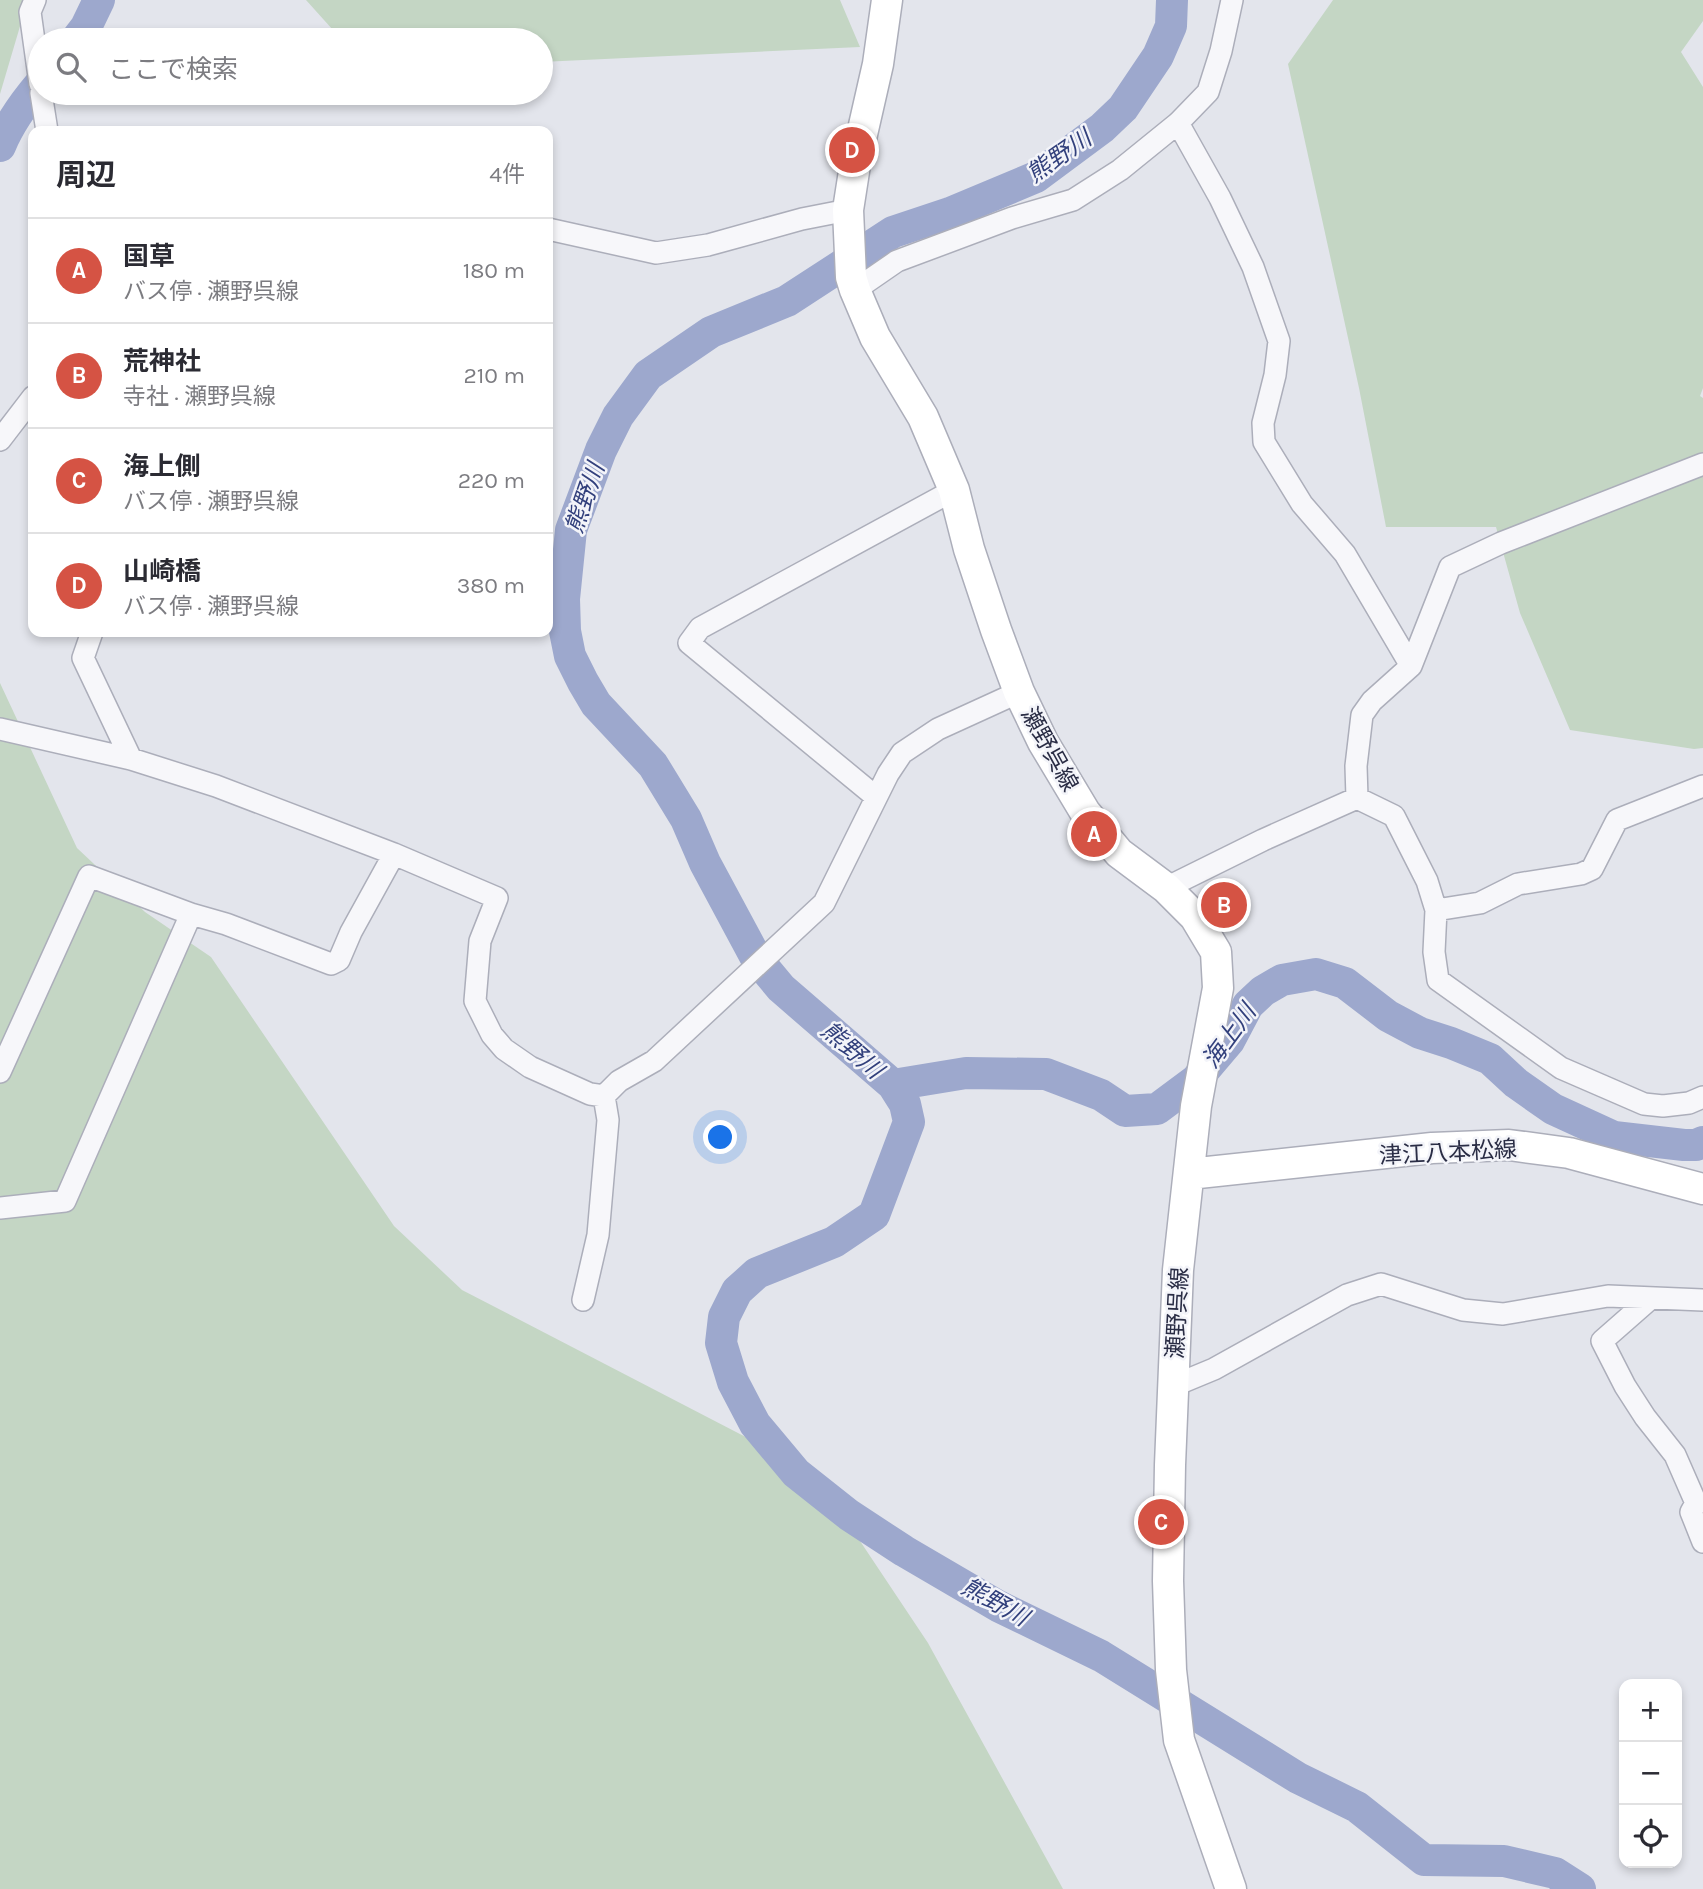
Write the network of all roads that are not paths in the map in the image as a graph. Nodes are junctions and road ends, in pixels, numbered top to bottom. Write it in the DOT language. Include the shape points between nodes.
graph roads {
  1 [pos="887,0"];
  2 [pos="1232,0"];
  3 [pos="32,6"];
  4 [pos="34,28"];
  5 [pos="43,105"];
  6 [pos="1178,123"];
  7 [pos="46,126"];
  8 [pos="848,211"];
  9 [pos="553,230"];
  10 [pos="853,283"];
  11 [pos="28,404"];
  12 [pos="0,440"];
  13 [pos="1703,464"];
  14 [pos="954,490"];
  15 [pos="90,637"];
  16 [pos="1411,666"];
  17 [pos="1019,692"];
  18 [pos="0,729"];
  19 [pos="131,759"];
  20 [pos="1703,786"];
  21 [pos="876,797"];
  22 [pos="1357,798"];
  23 [pos="394,854"];
  24 [pos="1166,888"];
  25 [pos="1436,910"];
  26 [pos="191,914"];
  27 [pos="0,1072"];
  28 [pos="604,1096"];
  29 [pos="1703,1097"];
  30 [pos="1189,1174"];
  31 [pos="1703,1189"];
  32 [pos="0,1208"];
  33 [pos="1651,1298"];
  34 [pos="583,1300"];
  35 [pos="1703,1300"];
  36 [pos="1173,1387"];
  37 [pos="1703,1542"];
  38 [pos="1231,1889"];
  1 -- 8 [label="main road, 瀬野呉線"];
  2 -- 6 [label="street" via="1208,92"];
  3 -- 4 [label="street"];
  5 -- 7 [label="street"];
  6 -- 10 [label="street" via="1120,170 1073,200 897,261"];
  6 -- 16 [label="street" via="1253,268 1279,341 1263,423 1264,442 1302,504 1345,554"];
  8 -- 9 [label="street" via="656,253"];
  8 -- 10 [label="main road, 瀬野呉線"];
  10 -- 14 [label="main road, 瀬野呉線" via="875,337 923,418"];
  11 -- 12 [label="street"];
  13 -- 16 [label="street" via="1450,567"];
  14 -- 17 [label="main road, 瀬野呉線" via="969,549"];
  14 -- 21 [label="street" via="700,628 689,643"];
  15 -- 19 [label="street" via="83,658"];
  16 -- 22 [label="street" via="1362,715"];
  17 -- 21 [label="street" via="937,729 902,753"];
  17 -- 24 [label="main road, 瀬野呉線" via="1085,812 1119,853"];
  18 -- 19 [label="street"];
  19 -- 23 [label="street"];
  20 -- 25 [label="street" via="1618,820 1592,869 1518,884 1480,903"];
  21 -- 28 [label="street" via="824,903 654,1061 619,1081"];
  22 -- 24 [label="street"];
  22 -- 25 [label="street" via="1394,816 1427,881"];
  23 -- 26 [label="street" via="340,960 331,964"];
  23 -- 28 [label="street" via="497,898 480,941 475,1001 492,1035 530,1067"];
  24 -- 30 [label="main road, 瀬野呉線" via="1195,917 1216,952 1218,988 1203,1061"];
  25 -- 29 [label="street" via="1438,980 1561,1068 1644,1104 1689,1103"];
  26 -- 27 [label="street" via="89,876"];
  26 -- 32 [label="street" via="65,1201"];
  28 -- 34 [label="street" via="608,1120 598,1235"];
  30 -- 31 [label="main road, 津江八本松線" via="1508,1145 1569,1153"];
  30 -- 36 [label="main road, 瀬野呉線" via="1178,1269"];
  33 -- 35 [label="street"];
  33 -- 36 [label="street" via="1608,1296 1503,1314 1462,1310 1381,1284 1347,1295"];
  33 -- 37 [label="street" via="1602,1341 1645,1418 1675,1455 1696,1503 1691,1513"];
  36 -- 38 [label="main road, 瀬野呉線" via="1168,1581 1179,1740"];
}
